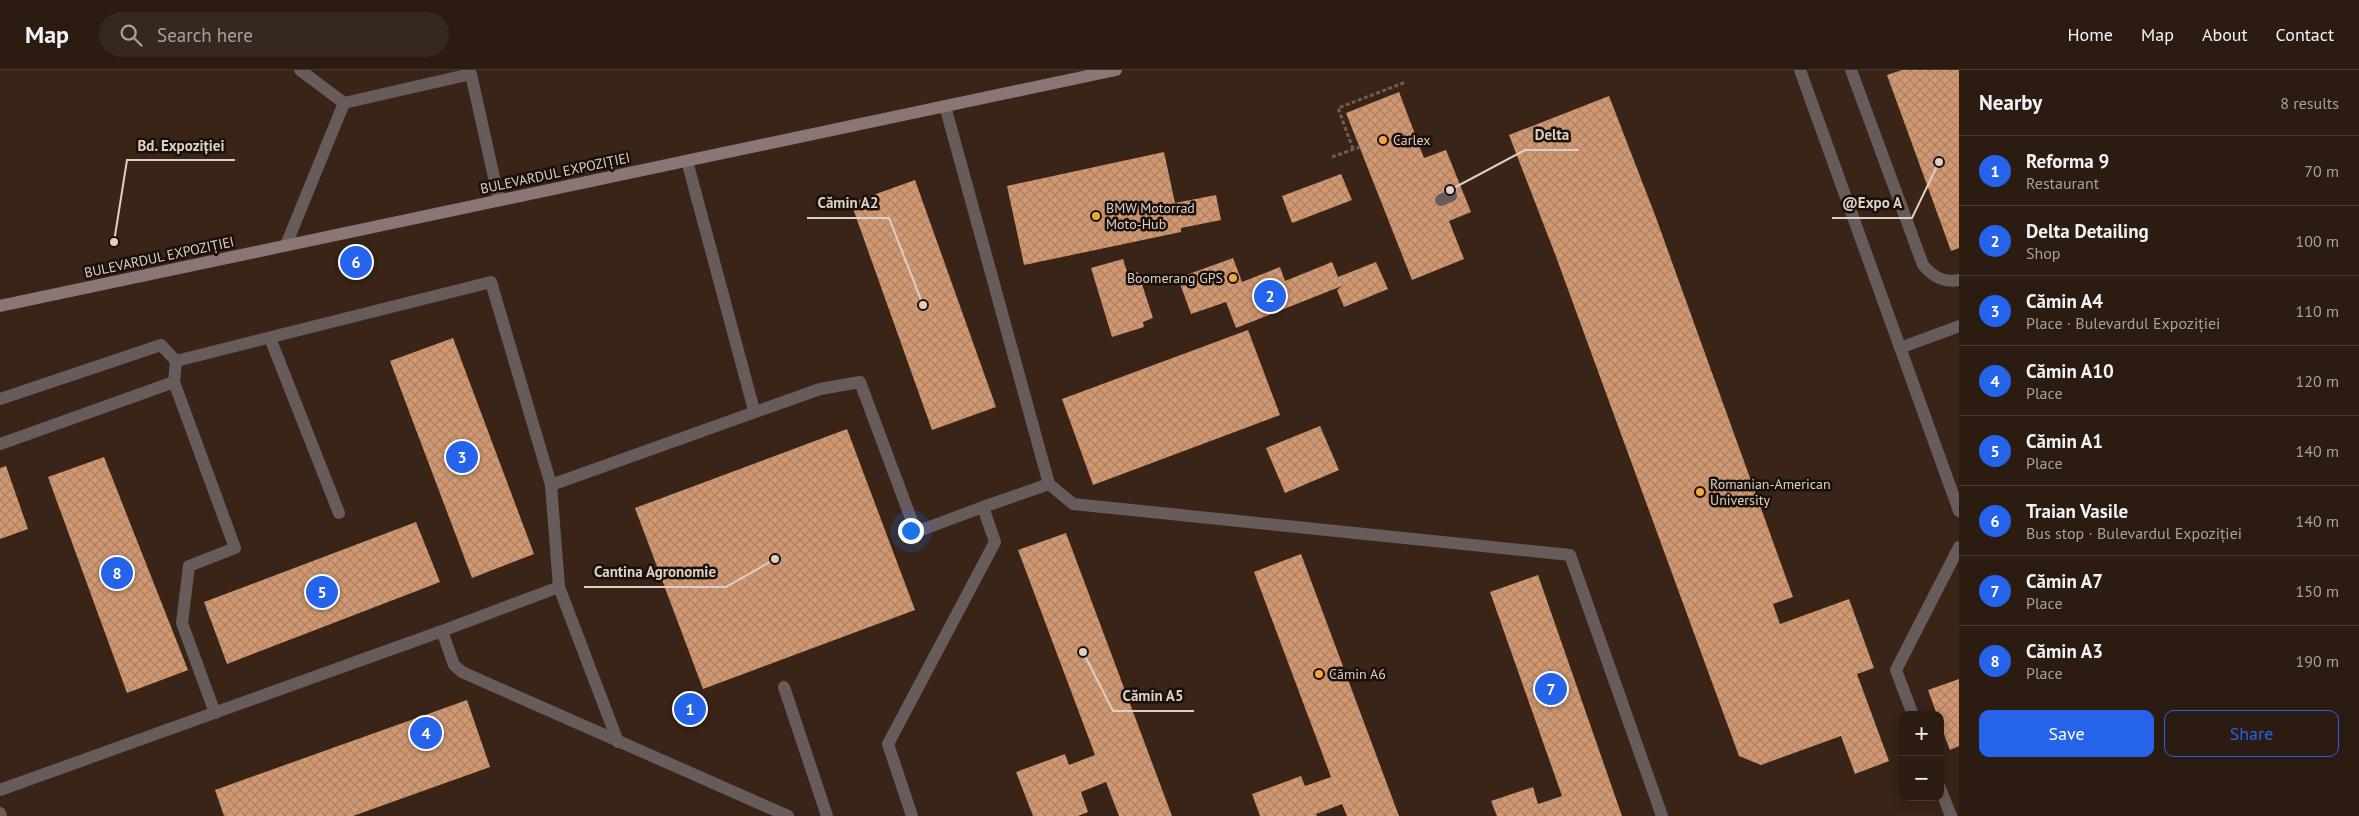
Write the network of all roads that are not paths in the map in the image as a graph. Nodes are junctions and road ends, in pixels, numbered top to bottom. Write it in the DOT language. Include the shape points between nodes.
graph roads {
  1 [pos="300,70"];
  2 [pos="1116,70"];
  3 [pos="1800,70"];
  4 [pos="1851,70"];
  5 [pos="344,103"];
  6 [pos="945,106"];
  7 [pos="687,161"];
  8 [pos="499,200"];
  9 [pos="286,246"];
  10 [pos="1959,280"];
  11 [pos="0,306"];
  12 [pos="1959,326"];
  13 [pos="270,338"];
  14 [pos="1900,348"];
  15 [pos="176,361"];
  16 [pos="174,382"];
  17 [pos="0,399"];
  18 [pos="754,410"];
  19 [pos="0,444"];
  20 [pos="1049,484"];
  21 [pos="551,485"];
  22 [pos="983,507"];
  23 [pos="1959,511"];
  24 [pos="339,513"];
  25 [pos="1959,547"];
  26 [pos="559,587"];
  27 [pos="442,631"];
  28 [pos="784,687"];
  29 [pos="1911,711"];
  30 [pos="215,713"];
  31 [pos="618,742"];
  32 [pos="0,790"];
  33 [pos="1944,798"];
  34 [pos="788,816"];
  35 [pos="827,816"];
  36 [pos="912,816"];
  37 [pos="1662,816"];
  38 [pos="1951,816"];
  1 -- 5 [label="lane"];
  2 -- 6 [label="street, BULEVARDUL EXPOZIȚIEI"];
  3 -- 14 [label="lane"];
  4 -- 10 [label="lane" via="1923,266 1940,280"];
  5 -- 8 [label="lane" via="471,74"];
  5 -- 9 [label="lane"];
  6 -- 7 [label="street, BULEVARDUL EXPOZIȚIEI"];
  6 -- 20 [label="lane"];
  7 -- 8 [label="street, BULEVARDUL EXPOZIȚIEI"];
  7 -- 18 [label="lane"];
  8 -- 9 [label="street, BULEVARDUL EXPOZIȚIEI"];
  9 -- 11 [label="street, BULEVARDUL EXPOZIȚIEI"];
  12 -- 14 [label="lane"];
  13 -- 15 [label="lane"];
  13 -- 21 [label="lane" via="491,282"];
  13 -- 24 [label="lane"];
  14 -- 23 [label="lane"];
  15 -- 16 [label="lane"];
  15 -- 17 [label="lane" via="160,345"];
  16 -- 19 [label="lane"];
  16 -- 30 [label="lane" via="235,548 189,566 182,623"];
  18 -- 21 [label="lane"];
  18 -- 22 [label="lane" via="820,389 860,382 916,532"];
  20 -- 22 [label="lane"];
  20 -- 37 [label="lane" via="1073,504 1570,555"];
  21 -- 26 [label="lane"];
  22 -- 36 [label="lane" via="996,542 888,744"];
  25 -- 29 [label="lane" via="1896,670"];
  26 -- 27 [label="lane"];
  26 -- 31 [label="lane"];
  27 -- 30 [label="lane"];
  27 -- 31 [label="lane" via="454,665 462,672"];
  28 -- 35 [label="lane"];
  30 -- 32 [label="lane"];
  31 -- 34 [label="lane"];
  33 -- 38 [label="lane"];
}
